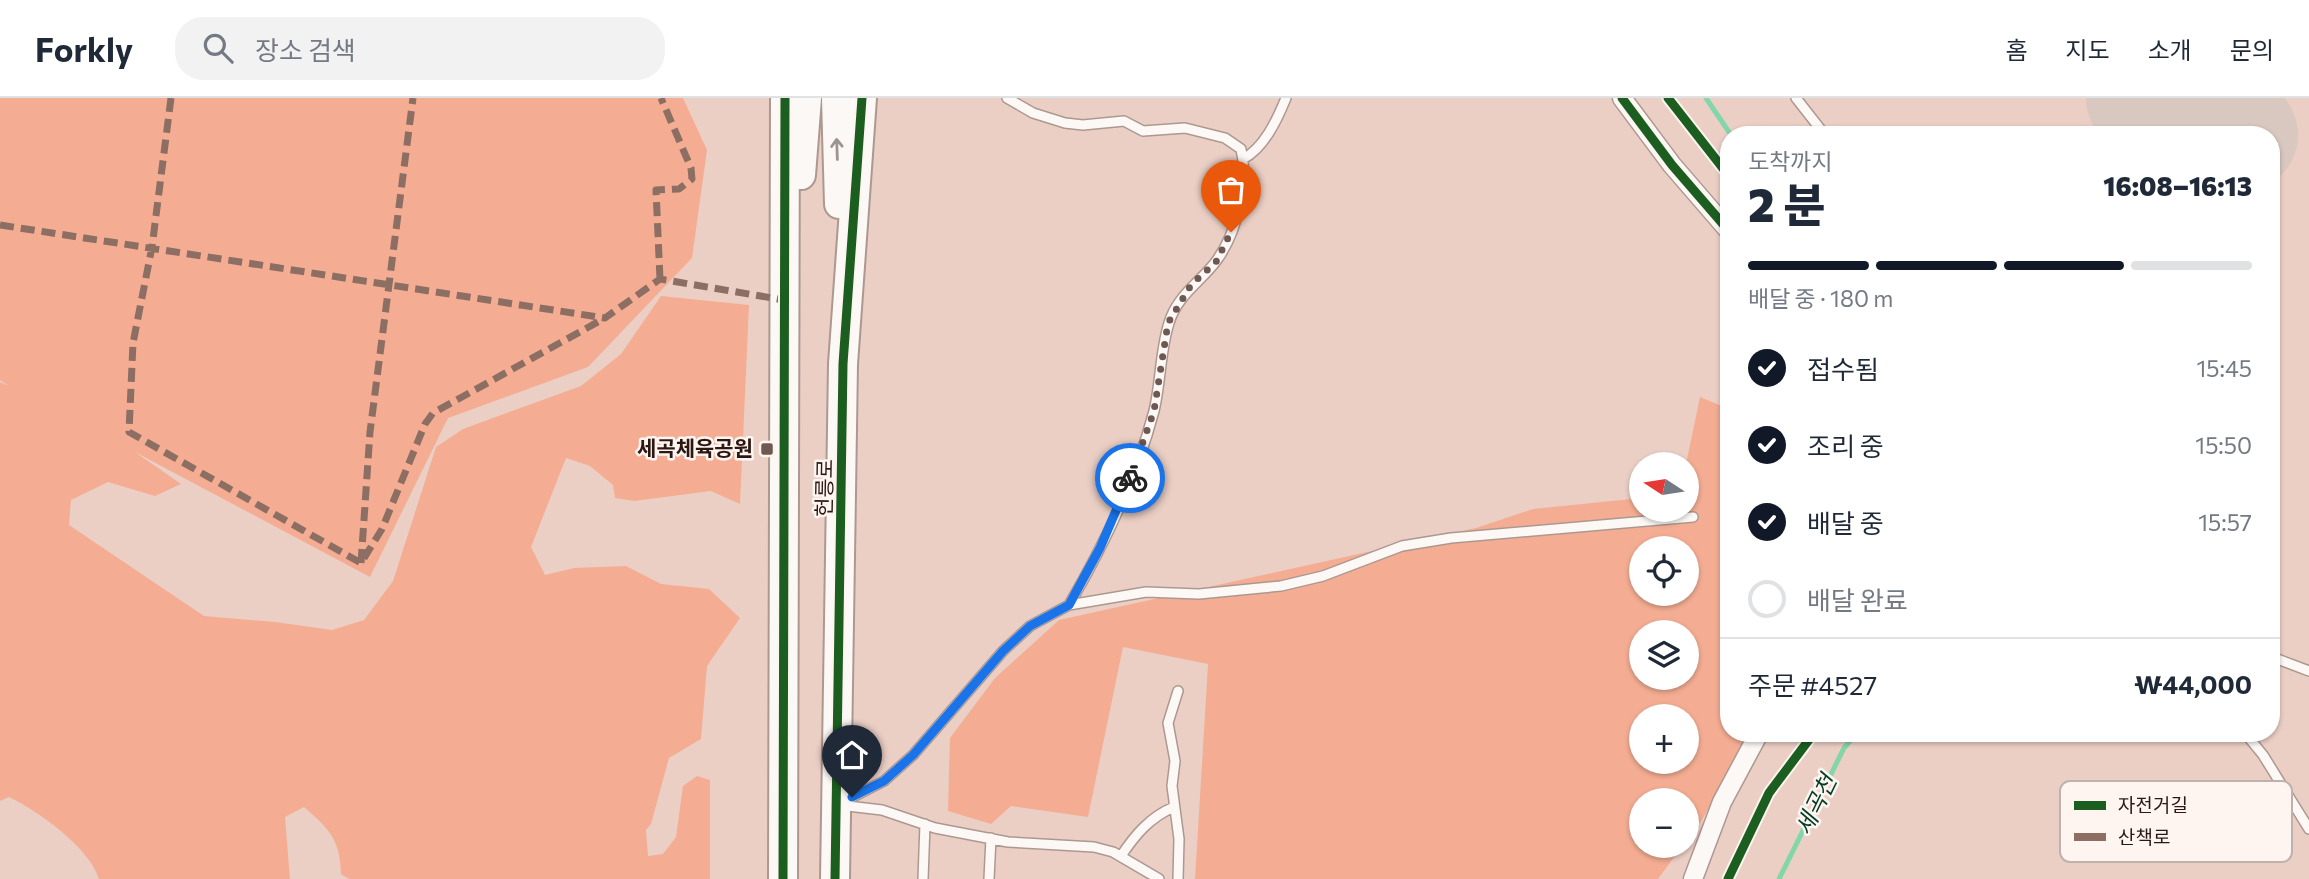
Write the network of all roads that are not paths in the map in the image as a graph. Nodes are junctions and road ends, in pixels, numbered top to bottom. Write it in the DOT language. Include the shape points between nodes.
graph roads {
  1 [pos="785,98"];
  2 [pos="807,98"];
  3 [pos="835,98"];
  4 [pos="862,98"];
  5 [pos="1007,98"];
  6 [pos="1286,98"];
  7 [pos="1622,98"];
  8 [pos="1796,98"];
  9 [pos="1818,126"];
  10 [pos="1243,159"];
  11 [pos="1720,221"];
  12 [pos="843,364"];
  13 [pos="786,384"];
  14 [pos="1629,522"];
  15 [pos="1069,605"];
  16 [pos="2280,660"];
  17 [pos="2309,671"];
  18 [pos="1178,691"];
  19 [pos="1754,742"];
  20 [pos="2252,742"];
  21 [pos="2279,781"];
  22 [pos="2292,802"];
  23 [pos="837,805"];
  24 [pos="1174,807"];
  25 [pos="925,824"];
  26 [pos="2309,830"];
  27 [pos="991,838"];
  28 [pos="1121,856"];
  29 [pos="783,879"];
  30 [pos="835,879"];
  31 [pos="923,879"];
  32 [pos="989,879"];
  33 [pos="1159,879"];
  34 [pos="1178,879"];
  35 [pos="1693,879"];
  1 -- 13 [label="main road, 헌릉로"];
  2 -- 13 [label="main road"];
  12 -- 3 [label="main road, one-way"];
  4 -- 12 [label="main road, 헌릉로"];
  5 -- 10 [label="lane" via="1065,123 1124,121 1143,131 1185,128 1208,132 1241,149"];
  6 -- 10 [label="lane" via="1271,129"];
  7 -- 11 [label="street"];
  8 -- 9 [label="lane"];
  10 -- 15 [label="lane" via="1236,218 1226,246 1191,285 1168,323 1146,438 1100,548"];
  12 -- 23 [label="main road, 헌릉로"];
  13 -- 29 [label="main road, 헌릉로"];
  14 -- 15 [label="lane" via="1402,546 1324,576 1281,586 1199,594 1146,592"];
  15 -- 23 [label="lane" via="1030,626 1003,651 913,755 884,781"];
  16 -- 17 [label="lane"];
  18 -- 24 [label="lane" via="1168,723 1175,761"];
  19 -- 35 [label="street" via="1722,802"];
  20 -- 21 [label="lane"];
  22 -- 26 [label="lane"];
  23 -- 25 [label="lane" via="882,810"];
  23 -- 30 [label="main road, 헌릉로"];
  24 -- 28 [label="lane" via="1158,813"];
  24 -- 34 [label="lane"];
  25 -- 27 [label="lane"];
  25 -- 31 [label="lane"];
  27 -- 28 [label="lane" via="1094,847"];
  27 -- 32 [label="lane"];
  28 -- 33 [label="lane"];
}
